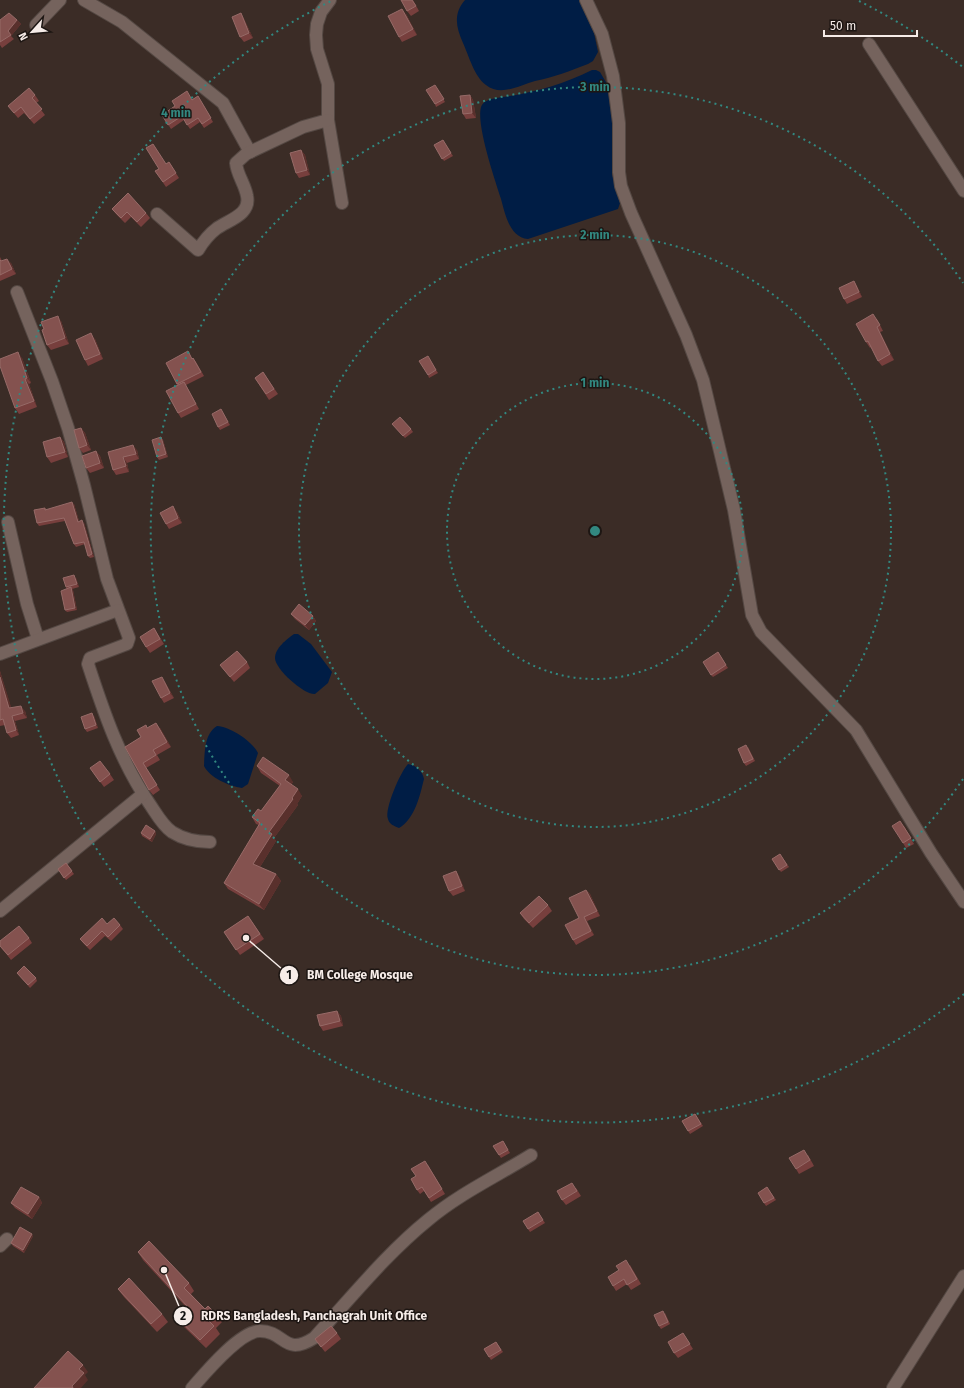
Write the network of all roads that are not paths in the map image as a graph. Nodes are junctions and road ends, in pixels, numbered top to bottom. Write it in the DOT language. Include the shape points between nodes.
graph roads {
  1 [pos="60,0"];
  2 [pos="84,0"];
  3 [pos="330,0"];
  4 [pos="586,0"];
  5 [pos="36,25"];
  6 [pos="869,44"];
  7 [pos="328,120"];
  8 [pos="250,152"];
  9 [pos="964,191"];
  10 [pos="342,203"];
  11 [pos="157,214"];
  12 [pos="16,292"];
  13 [pos="8,522"];
  14 [pos="118,610"];
  15 [pos="38,639"];
  16 [pos="0,654"];
  17 [pos="143,794"];
  18 [pos="210,842"];
  19 [pos="964,902"];
  20 [pos="0,911"];
  21 [pos="531,1155"];
  22 [pos="964,1276"];
  23 [pos="192,1388"];
  24 [pos="893,1388"];
  1 -- 5 [label="street"];
  2 -- 8 [label="street" via="122,22 224,103"];
  3 -- 7 [label="street" via="321,12 316,35 317,49 328,84"];
  4 -- 19 [label="street" via="602,34 613,76 619,123 621,186 703,380 734,510 749,600 756,624 768,640 856,730"];
  6 -- 9 [label="street"];
  7 -- 8 [label="street" via="304,127"];
  7 -- 10 [label="street"];
  8 -- 11 [label="street" via="236,163 247,195 245,210 215,229 198,250"];
  12 -- 14 [label="street" via="68,428 107,579"];
  13 -- 15 [label="street"];
  14 -- 15 [label="street"];
  14 -- 17 [label="street" via="129,638 127,644 90,658 88,664 118,750"];
  15 -- 16 [label="street"];
  17 -- 18 [label="street" via="162,822 172,831 200,842"];
  17 -- 20 [label="street"];
  21 -- 23 [label="street" via="448,1205 424,1223 404,1241 314,1338 299,1346 267,1332 252,1332 235,1344"];
  22 -- 24 [label="street"];
}
